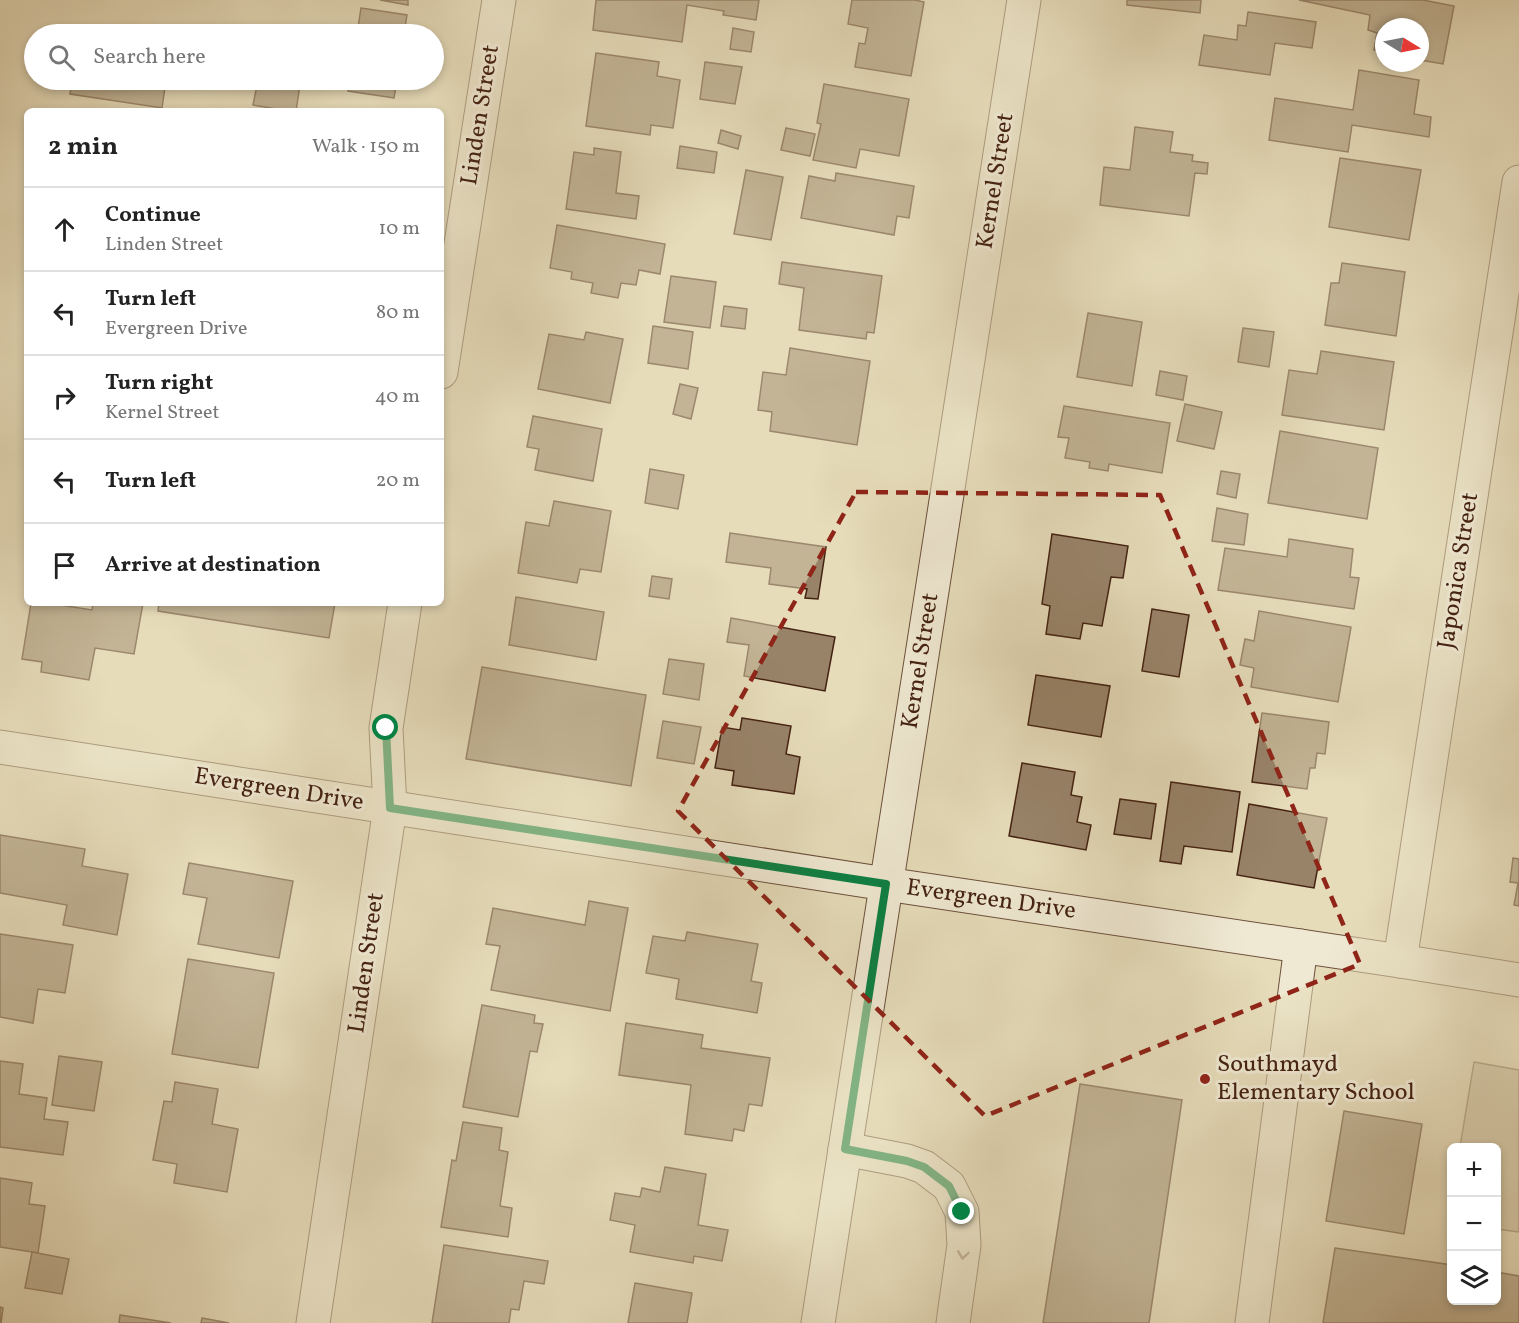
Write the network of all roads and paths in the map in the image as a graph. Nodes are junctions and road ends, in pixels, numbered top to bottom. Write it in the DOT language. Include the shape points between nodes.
graph roads {
  1 [pos="499,0"];
  2 [pos="1024,0"];
  3 [pos="1519,182"];
  4 [pos="444,353"];
  5 [pos="405,606"];
  6 [pos="0,747"];
  7 [pos="390,808"];
  8 [pos="886,884"];
  9 [pos="1301,946"];
  10 [pos="1400,961"];
  11 [pos="1519,980"];
  12 [pos="845,1149"];
  13 [pos="313,1323"];
  14 [pos="818,1323"];
  15 [pos="953,1323"];
  16 [pos="1252,1323"];
  1 -- 4 [label="street, Linden Street"];
  2 -- 8 [label="street, Kernel Street"];
  3 -- 10 [label="street, Japonica Street"];
  5 -- 7 [label="street, Linden Street" via="386,728"];
  6 -- 7 [label="street, Evergreen Drive"];
  7 -- 8 [label="street, Evergreen Drive"];
  7 -- 13 [label="street, Linden Street"];
  8 -- 9 [label="street, Evergreen Drive"];
  8 -- 12 [label="street, Kernel Street"];
  9 -- 10 [label="street, Evergreen Drive"];
  9 -- 16 [label="street"];
  10 -- 11 [label="street, Evergreen Drive"];
  12 -- 14 [label="street, Kernel Street"];
  12 -- 15 [label="street, one-way" via="924,1167 949,1186 962,1212 964,1245"];
}
